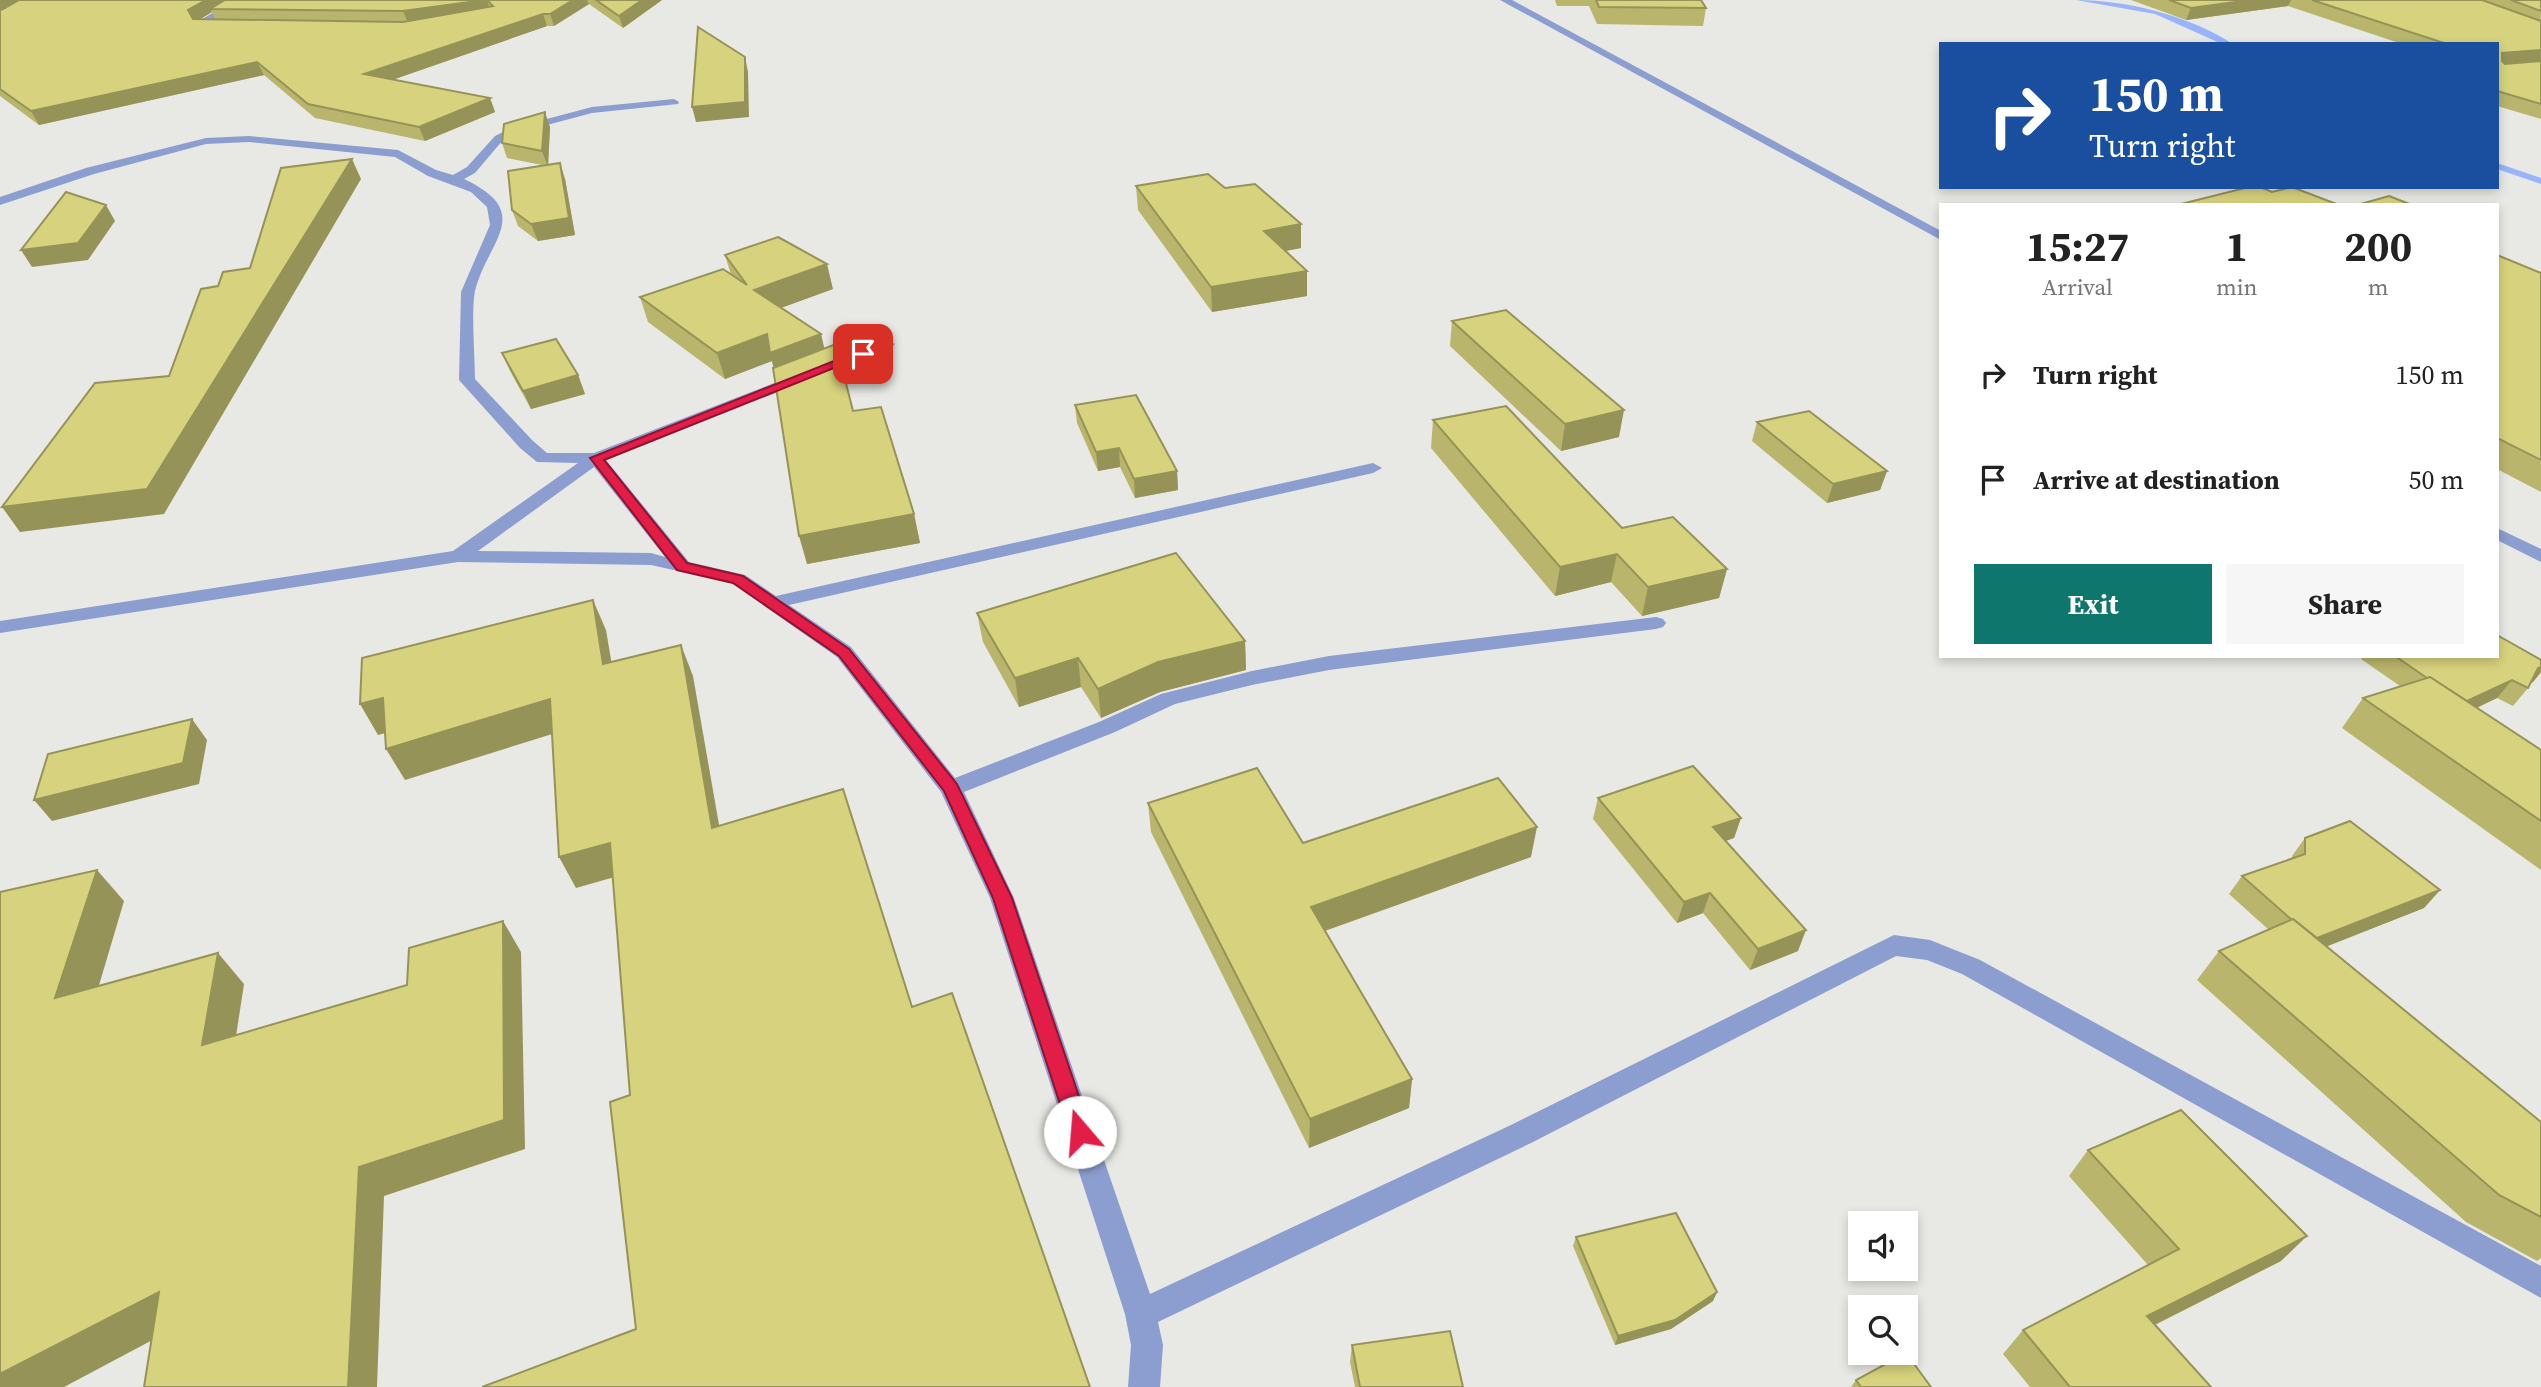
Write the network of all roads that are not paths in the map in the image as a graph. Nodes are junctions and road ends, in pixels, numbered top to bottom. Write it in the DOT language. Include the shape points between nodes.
graph roads {
  1 [pos="242,0"];
  2 [pos="1505,0"];
  3 [pos="229,28"];
  4 [pos="674,102"];
  5 [pos="454,179"];
  6 [pos="0,201"];
  7 [pos="1939,235"];
  8 [pos="887,344"];
  9 [pos="596,458"];
  10 [pos="1373,468"];
  11 [pos="2499,534"];
  12 [pos="458,556"];
  13 [pos="2541,556"];
  14 [pos="682,566"];
  15 [pos="772,603"];
  16 [pos="1656,623"];
  17 [pos="0,627"];
  18 [pos="951,788"];
  19 [pos="2541,1283"];
  20 [pos="1140,1314"];
  21 [pos="1144,1387"];
  1 -- 3 [label="street" via="200,24"];
  2 -- 7 [label="street"];
  4 -- 5 [label="street" via="592,110 513,131 499,138 471,170"];
  5 -- 6 [label="street" via="388,151 226,139 156,152"];
  5 -- 9 [label="street" via="475,189 493,206 497,225 467,292 467,380 543,458"];
  8 -- 9 [label="street"];
  9 -- 12 [label="street"];
  9 -- 14 [label="street"];
  10 -- 15 [label="street"];
  11 -- 13 [label="street"];
  12 -- 14 [label="street" via="651,559"];
  12 -- 17 [label="street"];
  14 -- 15 [label="street" via="738,579"];
  15 -- 18 [label="street" via="844,652"];
  16 -- 18 [label="street" via="1329,663 1252,678 1168,699"];
  18 -- 20 [label="street" via="1002,898"];
  19 -- 20 [label="street" via="1971,967 1930,950 1894,945 1521,1134"];
  20 -- 21 [label="street" via="1147,1345"];
}
